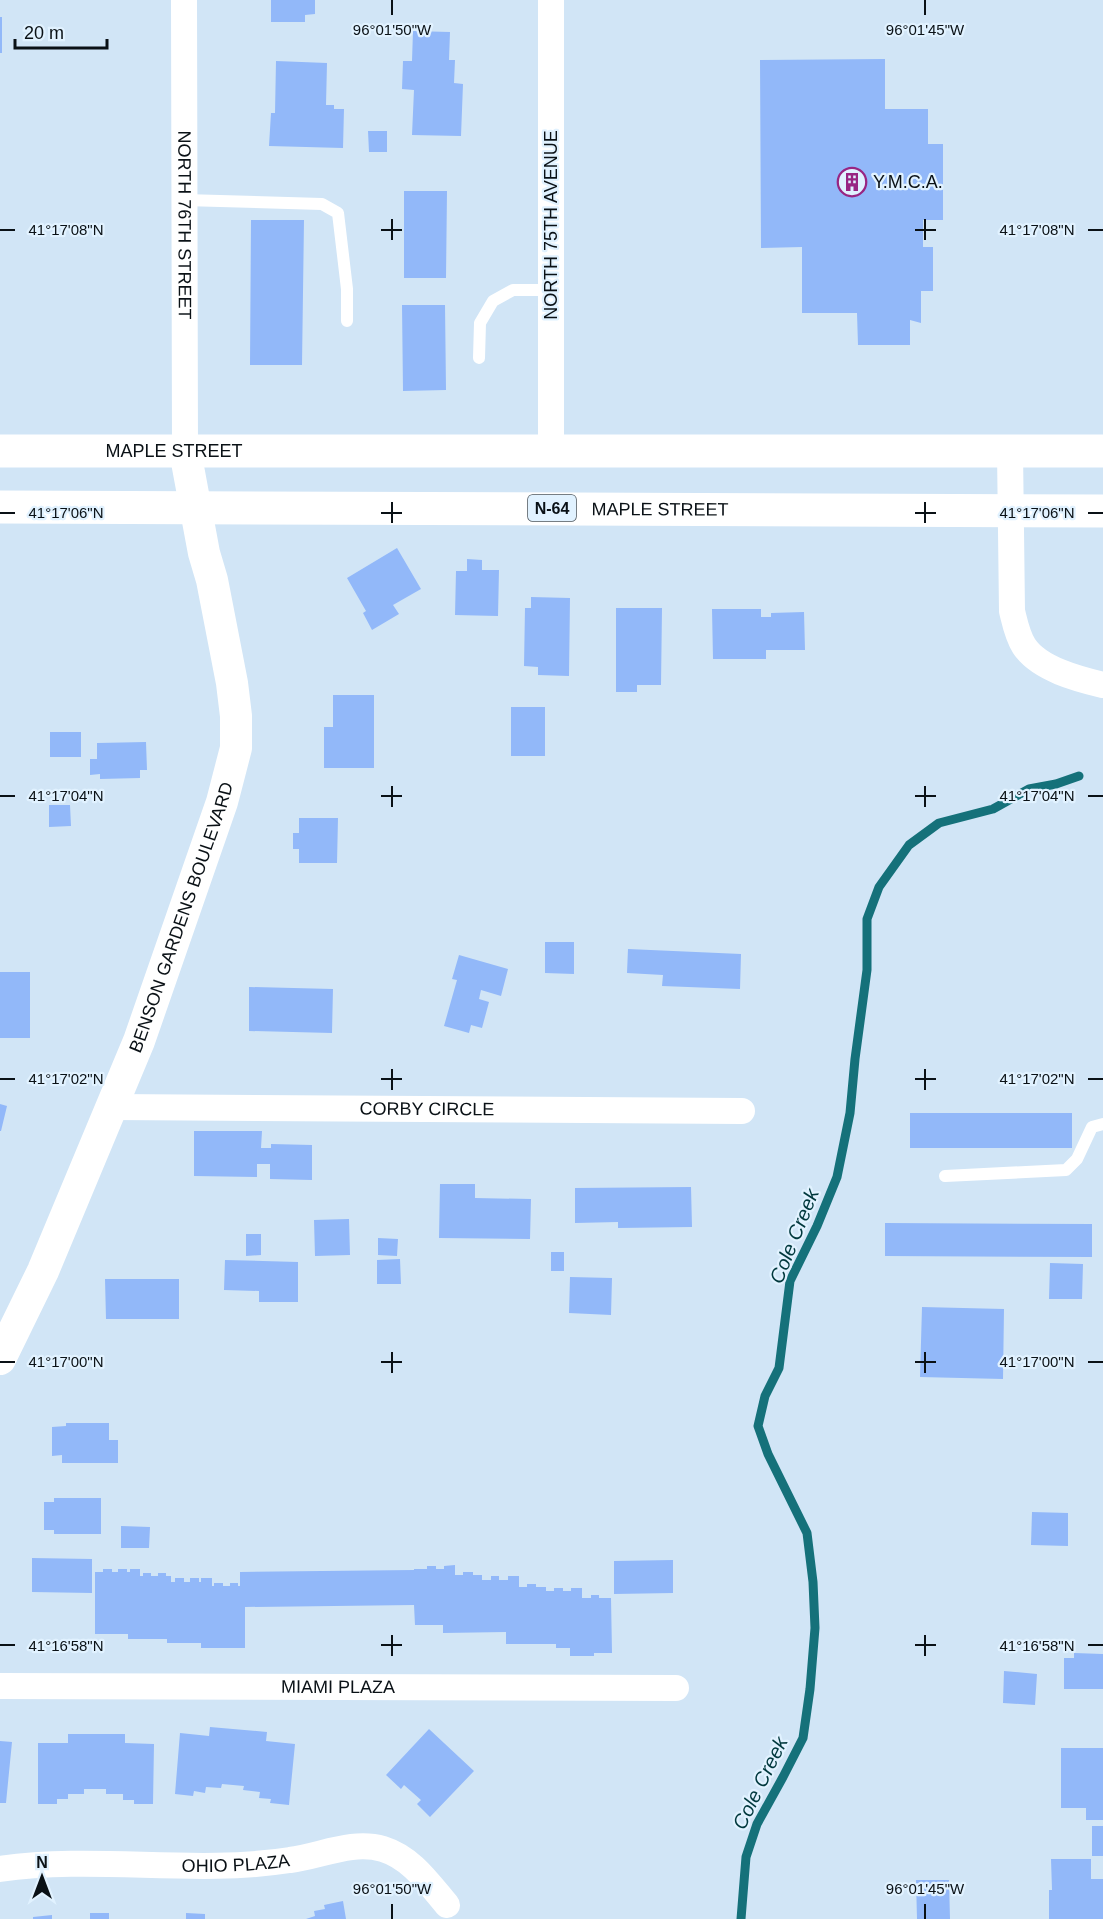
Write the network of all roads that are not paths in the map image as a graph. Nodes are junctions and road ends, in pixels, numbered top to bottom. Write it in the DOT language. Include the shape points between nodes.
graph roads {
  1 [pos="184,0"];
  2 [pos="551,0"];
  3 [pos="184,200"];
  4 [pos="550,290"];
  5 [pos="347,321"];
  6 [pos="479,358"];
  7 [pos="0,450"];
  8 [pos="185,451"];
  9 [pos="551,451"];
  10 [pos="1010,451"];
  11 [pos="1103,451"];
  12 [pos="0,507"];
  13 [pos="195,507"];
  14 [pos="1010,510"];
  15 [pos="1103,511"];
  16 [pos="1103,685"];
  17 [pos="112,1107"];
  18 [pos="742,1111"];
  19 [pos="1103,1124"];
  20 [pos="945,1176"];
  21 [pos="0,1359"];
  22 [pos="0,1686"];
  23 [pos="676,1688"];
  24 [pos="0,1869"];
  25 [pos="447,1905"];
  1 -- 3 [label="street, NORTH 76TH STREET"];
  2 -- 4 [label="street, NORTH 75TH AVENUE"];
  3 -- 5 [label="lane" via="322,204 338,213"];
  3 -- 8 [label="street, NORTH 76TH STREET"];
  4 -- 6 [label="lane" via="513,290 493,301 480,323"];
  4 -- 9 [label="street, NORTH 75TH AVENUE"];
  7 -- 8 [label="main road, MAPLE STREET"];
  8 -- 9 [label="main road, MAPLE STREET"];
  8 -- 13 [label="street, BENSON GARDENS BOULEVARD"];
  9 -- 10 [label="main road, MAPLE STREET"];
  10 -- 11 [label="main road, MAPLE STREET"];
  10 -- 14 [label="street"];
  12 -- 13 [label="main road, MAPLE STREET / N-64"];
  13 -- 14 [label="main road, MAPLE STREET / N-64"];
  13 -- 17 [label="street, BENSON GARDENS BOULEVARD" via="232,683 236,748 222,802 139,1041"];
  14 -- 15 [label="main road, MAPLE STREET / N-64"];
  14 -- 16 [label="street" via="1012,611 1017,632 1026,648 1051,669"];
  17 -- 18 [label="street, CORBY CIRCLE"];
  17 -- 21 [label="street, BENSON GARDENS BOULEVARD" via="43,1271"];
  19 -- 20 [label="lane" via="1092,1128 1077,1159 1066,1170"];
  22 -- 23 [label="street, MIAMI PLAZA"];
  24 -- 25 [label="street, OHIO PLAZA" via="74,1862 258,1864 366,1846 400,1856"];
}
